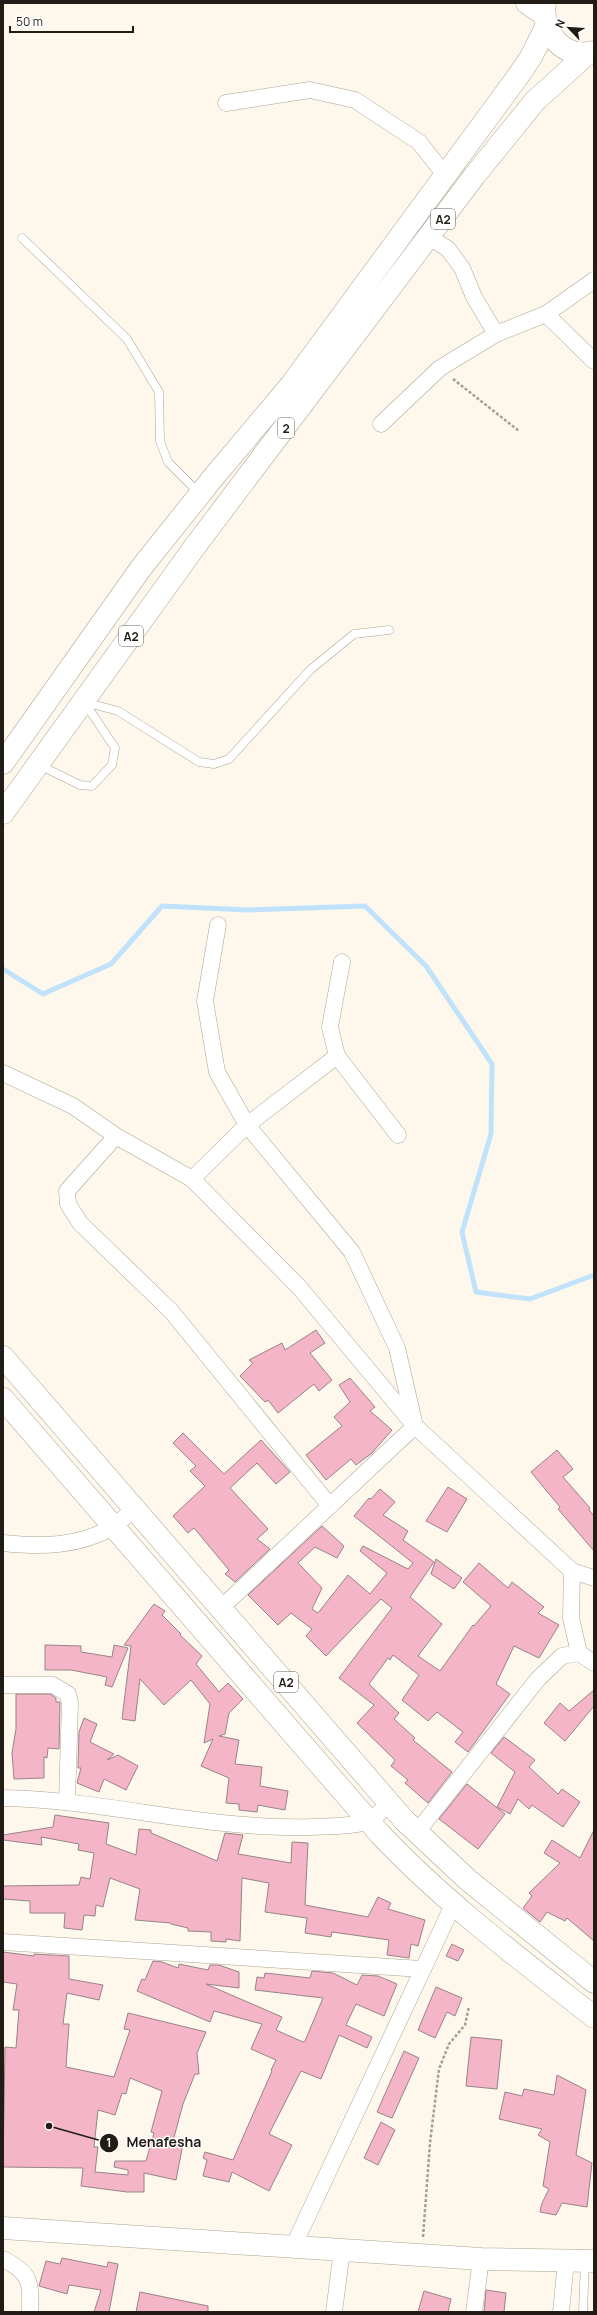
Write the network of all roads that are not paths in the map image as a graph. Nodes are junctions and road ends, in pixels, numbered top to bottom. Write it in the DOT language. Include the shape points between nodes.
graph roads {
  1 [pos="540,12"];
  2 [pos="591,52"];
  3 [pos="226,103"];
  4 [pos="445,175"];
  5 [pos="429,236"];
  6 [pos="22,238"];
  7 [pos="594,280"];
  8 [pos="546,314"];
  9 [pos="496,334"];
  10 [pos="594,360"];
  11 [pos="291,385"];
  12 [pos="310,396"];
  13 [pos="381,424"];
  14 [pos="244,443"];
  15 [pos="262,460"];
  16 [pos="200,494"];
  17 [pos="389,630"];
  18 [pos="84,702"];
  19 [pos="3,763"];
  20 [pos="38,764"];
  21 [pos="5,805"];
  22 [pos="218,925"];
  23 [pos="342,962"];
  24 [pos="337,1056"];
  25 [pos="3,1073"];
  26 [pos="247,1125"];
  27 [pos="116,1136"];
  28 [pos="398,1136"];
  29 [pos="192,1179"];
  30 [pos="3,1357"];
  31 [pos="3,1399"];
  32 [pos="415,1426"];
  33 [pos="330,1506"];
  34 [pos="135,1508"];
  35 [pos="114,1526"];
  36 [pos="3,1543"];
  37 [pos="572,1571"];
  38 [pos="594,1578"];
  39 [pos="222,1607"];
  40 [pos="579,1654"];
  41 [pos="594,1663"];
  42 [pos="3,1685"];
  43 [pos="3,1798"];
  44 [pos="67,1801"];
  45 [pos="389,1802"];
  46 [pos="369,1822"];
  47 [pos="417,1832"];
  48 [pos="453,1905"];
  49 [pos="3,1942"];
  50 [pos="422,1969"];
  51 [pos="594,1982"];
  52 [pos="594,2017"];
  53 [pos="3,2228"];
  54 [pos="293,2247"];
  55 [pos="342,2250"];
  56 [pos="3,2259"];
  57 [pos="481,2259"];
  58 [pos="582,2261"];
  59 [pos="30,2312"];
  60 [pos="334,2312"];
  61 [pos="474,2312"];
  62 [pos="561,2312"];
  63 [pos="584,2312"];
  1 -- 2 [label="main road, A2" via="552,39 562,48 575,52"];
  1 -- 4 [label="main road, A2" via="531,57"];
  2 -- 5 [label="main road, A2" via="535,101"];
  3 -- 4 [label="street" via="310,90 355,100 418,142"];
  4 -- 11 [label="main road, A2"];
  5 -- 9 [label="street" via="448,249 462,268 474,297"];
  5 -- 12 [label="main road, A2"];
  6 -- 16 [label="lane" via="126,339 158,392 160,441 168,462"];
  7 -- 8 [label="street"];
  8 -- 9 [label="street"];
  8 -- 10 [label="street"];
  9 -- 13 [label="street" via="440,368"];
  11 -- 14 [label="main road, 2"];
  12 -- 15 [label="main road, 2"];
  14 -- 16 [label="main road, A2"];
  15 -- 18 [label="main road, A2" via="196,545"];
  16 -- 19 [label="main road, A2" via="141,568"];
  17 -- 18 [label="lane" via="354,634 310,670 229,759 214,764 199,762 118,711"];
  18 -- 20 [label="main road, A2"];
  18 -- 20 [label="lane" via="114,748 112,765 92,786 80,785"];
  20 -- 21 [label="main road, A2"];
  22 -- 26 [label="street" via="205,1001 217,1072"];
  23 -- 24 [label="street" via="330,1028"];
  24 -- 26 [label="street"];
  24 -- 28 [label="street"];
  25 -- 27 [label="street" via="73,1106"];
  26 -- 29 [label="street"];
  26 -- 32 [label="street" via="352,1252 396,1348"];
  27 -- 29 [label="street"];
  27 -- 33 [label="street" via="67,1192 68,1204 80,1223 171,1311"];
  29 -- 32 [label="street" via="299,1287"];
  30 -- 34 [label="main road, A2"];
  31 -- 35 [label="main road, A2"];
  32 -- 33 [label="street"];
  32 -- 37 [label="street"];
  33 -- 39 [label="street"];
  34 -- 35 [label="street"];
  34 -- 39 [label="main road, A2"];
  35 -- 36 [label="street" via="72,1543 32,1546"];
  35 -- 46 [label="main road, A2"];
  37 -- 38 [label="street"];
  37 -- 40 [label="street" via="571,1618"];
  39 -- 45 [label="main road, A2"];
  40 -- 41 [label="street"];
  40 -- 47 [label="street" via="562,1656 538,1679"];
  42 -- 44 [label="street" via="53,1685 68,1694 70,1704"];
  43 -- 44 [label="street"];
  44 -- 46 [label="street" via="186,1819 284,1828 350,1826"];
  45 -- 46 [label="street"];
  45 -- 47 [label="main road, A2"];
  46 -- 48 [label="main road, A2" via="415,1872"];
  47 -- 51 [label="main road, A2" via="468,1880"];
  48 -- 50 [label="street"];
  48 -- 52 [label="main road, A2"];
  49 -- 50 [label="street"];
  50 -- 54 [label="street"];
  53 -- 54 [label="main road"];
  54 -- 55 [label="main road"];
  55 -- 57 [label="main road"];
  55 -- 60 [label="street"];
  56 -- 59 [label="street" via="20,2268 27,2276 31,2287"];
  57 -- 58 [label="main road"];
  57 -- 61 [label="street"];
  58 -- 62 [label="street"];
  58 -- 63 [label="lane"];
}
